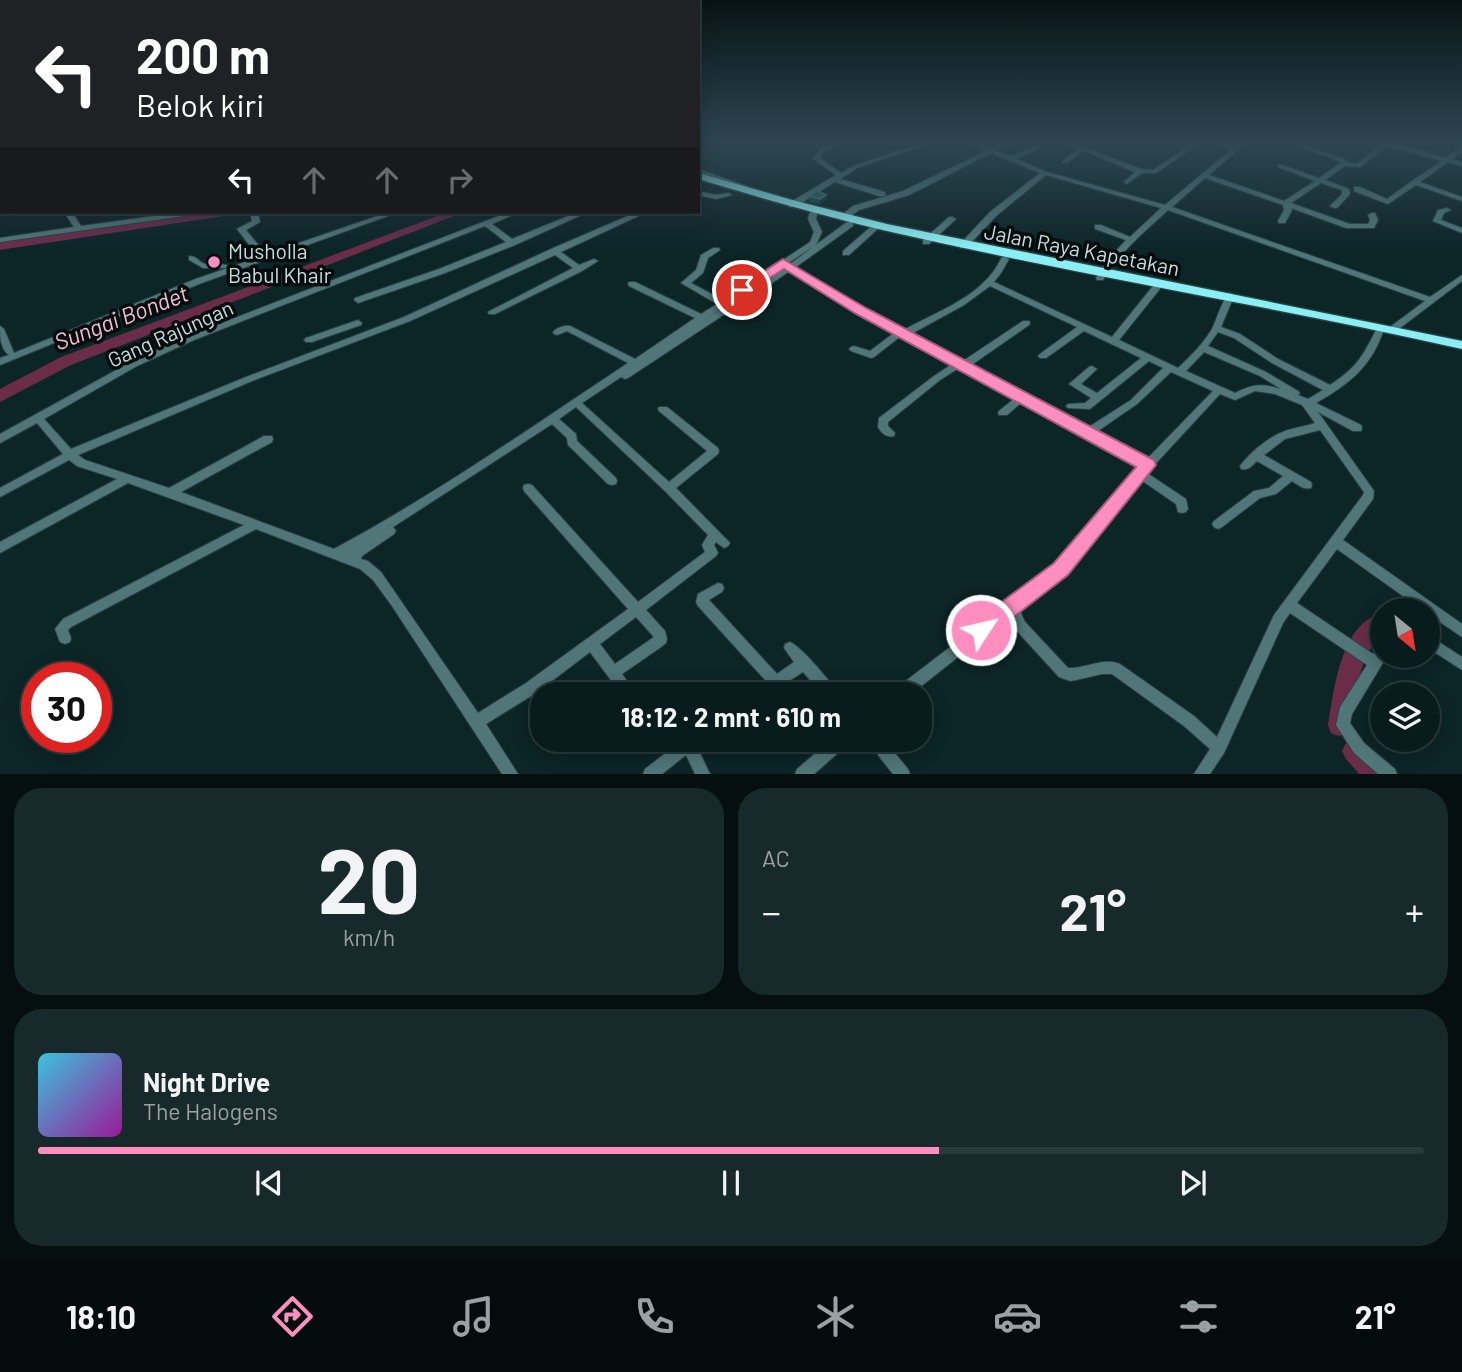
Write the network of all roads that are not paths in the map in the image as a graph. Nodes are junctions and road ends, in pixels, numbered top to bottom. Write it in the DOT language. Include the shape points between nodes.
graph roads {
  1 [pos="702,177"];
  2 [pos="717,177"];
  3 [pos="837,177"];
  4 [pos="937,177"];
  5 [pos="1040,177"];
  6 [pos="1060,177"];
  7 [pos="1133,177"];
  8 [pos="1205,177"];
  9 [pos="1209,177"];
  10 [pos="1312,177"];
  11 [pos="1324,177"];
  12 [pos="1423,177"];
  13 [pos="1320,180"];
  14 [pos="1127,182"];
  15 [pos="1414,183"];
  16 [pos="700,187"];
  17 [pos="1357,188"];
  18 [pos="700,193"];
  19 [pos="881,194"];
  20 [pos="728,195"];
  21 [pos="1462,198"];
  22 [pos="795,203"];
  23 [pos="1286,204"];
  24 [pos="1334,206"];
  25 [pos="1166,207"];
  26 [pos="1447,210"];
  27 [pos="813,213"];
  28 [pos="69,214"];
  29 [pos="184,214"];
  30 [pos="254,214"];
  31 [pos="373,214"];
  32 [pos="389,214"];
  33 [pos="511,214"];
  34 [pos="579,214"];
  35 [pos="638,214"];
  36 [pos="1372,215"];
  37 [pos="952,219"];
  38 [pos="841,220"];
  39 [pos="1282,221"];
  40 [pos="486,223"];
  41 [pos="875,228"];
  42 [pos="1098,228"];
  43 [pos="79,229"];
  44 [pos="1462,232"];
  45 [pos="0,240"];
  46 [pos="928,240"];
  47 [pos="1132,240"];
  48 [pos="512,243"];
  49 [pos="962,246"];
  50 [pos="716,250"];
  51 [pos="554,251"];
  52 [pos="846,253"];
  53 [pos="261,254"];
  54 [pos="997,256"];
  55 [pos="192,258"];
  56 [pos="594,261"];
  57 [pos="225,266"];
  58 [pos="786,266"];
  59 [pos="579,269"];
  60 [pos="1100,275"];
  61 [pos="1462,276"];
  62 [pos="990,283"];
  63 [pos="632,284"];
  64 [pos="1156,288"];
  65 [pos="1230,298"];
  66 [pos="358,300"];
  67 [pos="1430,300"];
  68 [pos="723,307"];
  69 [pos="492,312"];
  70 [pos="701,318"];
  71 [pos="358,323"];
  72 [pos="1026,323"];
  73 [pos="1083,327"];
  74 [pos="0,329"];
  75 [pos="1218,329"];
  76 [pos="1394,329"];
  77 [pos="334,331"];
  78 [pos="557,332"];
  79 [pos="1379,332"];
  80 [pos="903,333"];
  81 [pos="309,340"];
  82 [pos="1114,341"];
  83 [pos="340,344"];
  84 [pos="1202,346"];
  85 [pos="1462,348"];
  86 [pos="854,349"];
  87 [pos="10,352"];
  88 [pos="0,356"];
  89 [pos="1043,356"];
  90 [pos="1148,357"];
  91 [pos="0,362"];
  92 [pos="637,363"];
  93 [pos="962,364"];
  94 [pos="1092,369"];
  95 [pos="1174,370"];
  96 [pos="1219,390"];
  97 [pos="1331,390"];
  98 [pos="1295,393"];
  99 [pos="1021,398"];
  100 [pos="1098,398"];
  101 [pos="1307,404"];
  102 [pos="580,406"];
  103 [pos="1070,406"];
  104 [pos="663,409"];
  105 [pos="1003,413"];
  106 [pos="39,419"];
  107 [pos="556,422"];
  108 [pos="1323,425"];
  109 [pos="1357,428"];
  110 [pos="890,433"];
  111 [pos="1087,433"];
  112 [pos="0,439"];
  113 [pos="268,439"];
  114 [pos="69,454"];
  115 [pos="1256,455"];
  116 [pos="1245,466"];
  117 [pos="1144,470"];
  118 [pos="1291,475"];
  119 [pos="128,478"];
  120 [pos="612,481"];
  121 [pos="1307,485"];
  122 [pos="528,488"];
  123 [pos="669,488"];
  124 [pos="0,493"];
  125 [pos="170,493"];
  126 [pos="1182,509"];
  127 [pos="1218,524"];
  128 [pos="254,525"];
  129 [pos="386,529"];
  130 [pos="1335,541"];
  131 [pos="0,548"];
  132 [pos="344,557"];
  133 [pos="718,587"];
  134 [pos="1289,605"];
  135 [pos="1013,608"];
  136 [pos="638,610"];
  137 [pos="1462,631"];
  138 [pos="65,638"];
  139 [pos="592,644"];
  140 [pos="790,648"];
  141 [pos="1440,649"];
  142 [pos="1370,656"];
  143 [pos="804,663"];
  144 [pos="1462,664"];
  145 [pos="1370,667"];
  146 [pos="613,673"];
  147 [pos="620,682"];
  148 [pos="777,682"];
  149 [pos="821,682"];
  150 [pos="916,682"];
  151 [pos="476,722"];
  152 [pos="1219,748"];
  153 [pos="679,752"];
  154 [pos="692,752"];
  155 [pos="825,752"];
  156 [pos="885,752"];
  157 [pos="1202,773"];
  158 [pos="511,774"];
  159 [pos="650,774"];
  160 [pos="703,774"];
  161 [pos="802,774"];
  162 [pos="903,774"];
  163 [pos="1390,774"];
  1 -- 22 [label="highway, Jalan Raya Kapetakan"];
  2 -- 22 [label="street"];
  3 -- 19 [label="street"];
  3 -- 22 [label="street"];
  4 -- 38 [label="street" via="906,193 856,208"];
  5 -- 49 [label="street"];
  6 -- 25 [label="street"];
  7 -- 14 [label="street"];
  8 -- 25 [label="street"];
  9 -- 23 [label="street"];
  10 -- 13 [label="street"];
  11 -- 13 [label="street"];
  12 -- 15 [label="street"];
  13 -- 23 [label="street"];
  13 -- 24 [label="street" via="1345,189 1346,194"];
  15 -- 17 [label="street" via="1388,202"];
  15 -- 21 [label="street"];
  16 -- 20 [label="highway"];
  18 -- 20 [label="street"];
  20 -- 27 [label="highway"];
  22 -- 27 [label="highway, Jalan Raya Kapetakan"];
  23 -- 36 [label="street" via="1354,227 1371,226"];
  23 -- 39 [label="street"];
  25 -- 47 [label="street"];
  25 -- 67 [label="street"];
  26 -- 44 [label="street" via="1437,221"];
  27 -- 38 [label="highway, Jalan Raya Kapetakan"];
  27 -- 58 [label="street" via="818,236"];
  28 -- 43 [label="street"];
  29 -- 43 [label="street"];
  30 -- 53 [label="street" via="256,222 241,229"];
  31 -- 53 [label="street"];
  32 -- 91 [label="street" via="196,282"];
  33 -- 40 [label="street, Gang Rajungan"];
  34 -- 48 [label="street"];
  35 -- 51 [label="street"];
  37 -- 46 [label="street"];
  38 -- 41 [label="highway, Jalan Raya Kapetakan"];
  38 -- 58 [label="street"];
  40 -- 48 [label="street"];
  40 -- 106 [label="street, Gang Rajungan" via="191,338 134,364"];
  41 -- 46 [label="highway, Jalan Raya Kapetakan"];
  41 -- 52 [label="street"];
  42 -- 47 [label="street"];
  43 -- 45 [label="street"];
  46 -- 49 [label="highway, Jalan Raya Kapetakan"];
  46 -- 54 [label="highway, Jalan Raya Kapetakan"];
  47 -- 60 [label="street"];
  48 -- 66 [label="street" via="410,285"];
  49 -- 54 [label="highway, Jalan Raya Kapetakan"];
  50 -- 68 [label="street" via="704,257 700,271 685,284"];
  51 -- 59 [label="street"];
  51 -- 83 [label="street" via="407,319"];
  53 -- 57 [label="street"];
  54 -- 60 [label="highway, Jalan Raya Kapetakan"];
  54 -- 62 [label="street" via="999,274"];
  55 -- 57 [label="street" via="203,266"];
  56 -- 59 [label="street"];
  57 -- 87 [label="street"];
  58 -- 68 [label="street"];
  58 -- 80 [label="street"];
  59 -- 69 [label="street"];
  60 -- 64 [label="highway, Jalan Raya Kapetakan"];
  60 -- 65 [label="highway, Jalan Raya Kapetakan"];
  61 -- 67 [label="street"];
  62 -- 73 [label="street"];
  62 -- 80 [label="street"];
  63 -- 70 [label="street"];
  64 -- 65 [label="highway, Jalan Raya Kapetakan"];
  64 -- 82 [label="street"];
  65 -- 75 [label="street"];
  65 -- 76 [label="highway, Jalan Raya Kapetakan"];
  65 -- 79 [label="highway, Jalan Raya Kapetakan"];
  67 -- 76 [label="street"];
  68 -- 70 [label="street"];
  68 -- 92 [label="street"];
  70 -- 92 [label="street"];
  71 -- 77 [label="street"];
  72 -- 93 [label="street"];
  73 -- 82 [label="street"];
  73 -- 89 [label="street"];
  74 -- 87 [label="street"];
  75 -- 84 [label="street"];
  75 -- 97 [label="street"];
  76 -- 85 [label="highway, Jalan Raya Kapetakan"];
  77 -- 81 [label="street"];
  77 -- 83 [label="street"];
  78 -- 92 [label="street" via="567,328"];
  79 -- 85 [label="highway, Jalan Raya Kapetakan"];
  79 -- 97 [label="street" via="1369,356"];
  80 -- 86 [label="street" via="871,355"];
  80 -- 93 [label="street"];
  82 -- 90 [label="street"];
  83 -- 114 [label="street"];
  84 -- 95 [label="street"];
  84 -- 98 [label="street"];
  87 -- 88 [label="street"];
  90 -- 95 [label="street"];
  90 -- 100 [label="street"];
  92 -- 102 [label="street"];
  92 -- 129 [label="street"];
  93 -- 99 [label="street"];
  93 -- 110 [label="street" via="883,421"];
  94 -- 100 [label="street" via="1074,384"];
  95 -- 96 [label="street"];
  95 -- 111 [label="street"];
  96 -- 101 [label="street" via="1237,397 1261,388"];
  96 -- 117 [label="street"];
  97 -- 101 [label="street"];
  99 -- 105 [label="street"];
  99 -- 111 [label="street"];
  100 -- 103 [label="street" via="1085,407"];
  101 -- 108 [label="street"];
  101 -- 109 [label="street"];
  102 -- 107 [label="street"];
  102 -- 123 [label="street"];
  104 -- 123 [label="street" via="714,451"];
  106 -- 112 [label="street, Gang Rajungan"];
  106 -- 114 [label="street"];
  107 -- 120 [label="street"];
  107 -- 129 [label="street"];
  108 -- 115 [label="street" via="1282,436"];
  108 -- 130 [label="street" via="1369,494"];
  111 -- 117 [label="street"];
  113 -- 125 [label="street"];
  114 -- 119 [label="street" via="81,463"];
  114 -- 124 [label="street"];
  115 -- 116 [label="street"];
  115 -- 118 [label="street"];
  117 -- 126 [label="street" via="1182,502"];
  117 -- 135 [label="street" via="1061,569"];
  118 -- 121 [label="street"];
  118 -- 127 [label="street" via="1279,489 1258,494"];
  119 -- 125 [label="street"];
  119 -- 131 [label="street"];
  122 -- 136 [label="street"];
  123 -- 136 [label="street" via="719,539 708,545 712,553"];
  125 -- 128 [label="street"];
  128 -- 132 [label="street"];
  128 -- 138 [label="street" via="67,623 61,629"];
  129 -- 132 [label="street"];
  129 -- 132 [label="street" via="357,553"];
  130 -- 134 [label="street"];
  130 -- 137 [label="street"];
  132 -- 151 [label="street" via="377,576"];
  133 -- 148 [label="street" via="702,602"];
  134 -- 142 [label="street"];
  134 -- 152 [label="street"];
  135 -- 150 [label="street"];
  135 -- 152 [label="street" via="1020,626 1064,673 1115,668"];
  136 -- 139 [label="street"];
  136 -- 146 [label="street" via="660,639"];
  139 -- 146 [label="street"];
  139 -- 151 [label="street"];
  140 -- 143 [label="street"];
  141 -- 144 [label="street"];
  143 -- 148 [label="street"];
  143 -- 149 [label="street"];
  145 -- 163 [label="street" via="1345,712 1343,725 1359,748"];
  146 -- 147 [label="street"];
  151 -- 158 [label="street"];
  152 -- 157 [label="street"];
  153 -- 159 [label="street"];
  154 -- 160 [label="street"];
  155 -- 161 [label="street"];
  156 -- 162 [label="street"];
}
